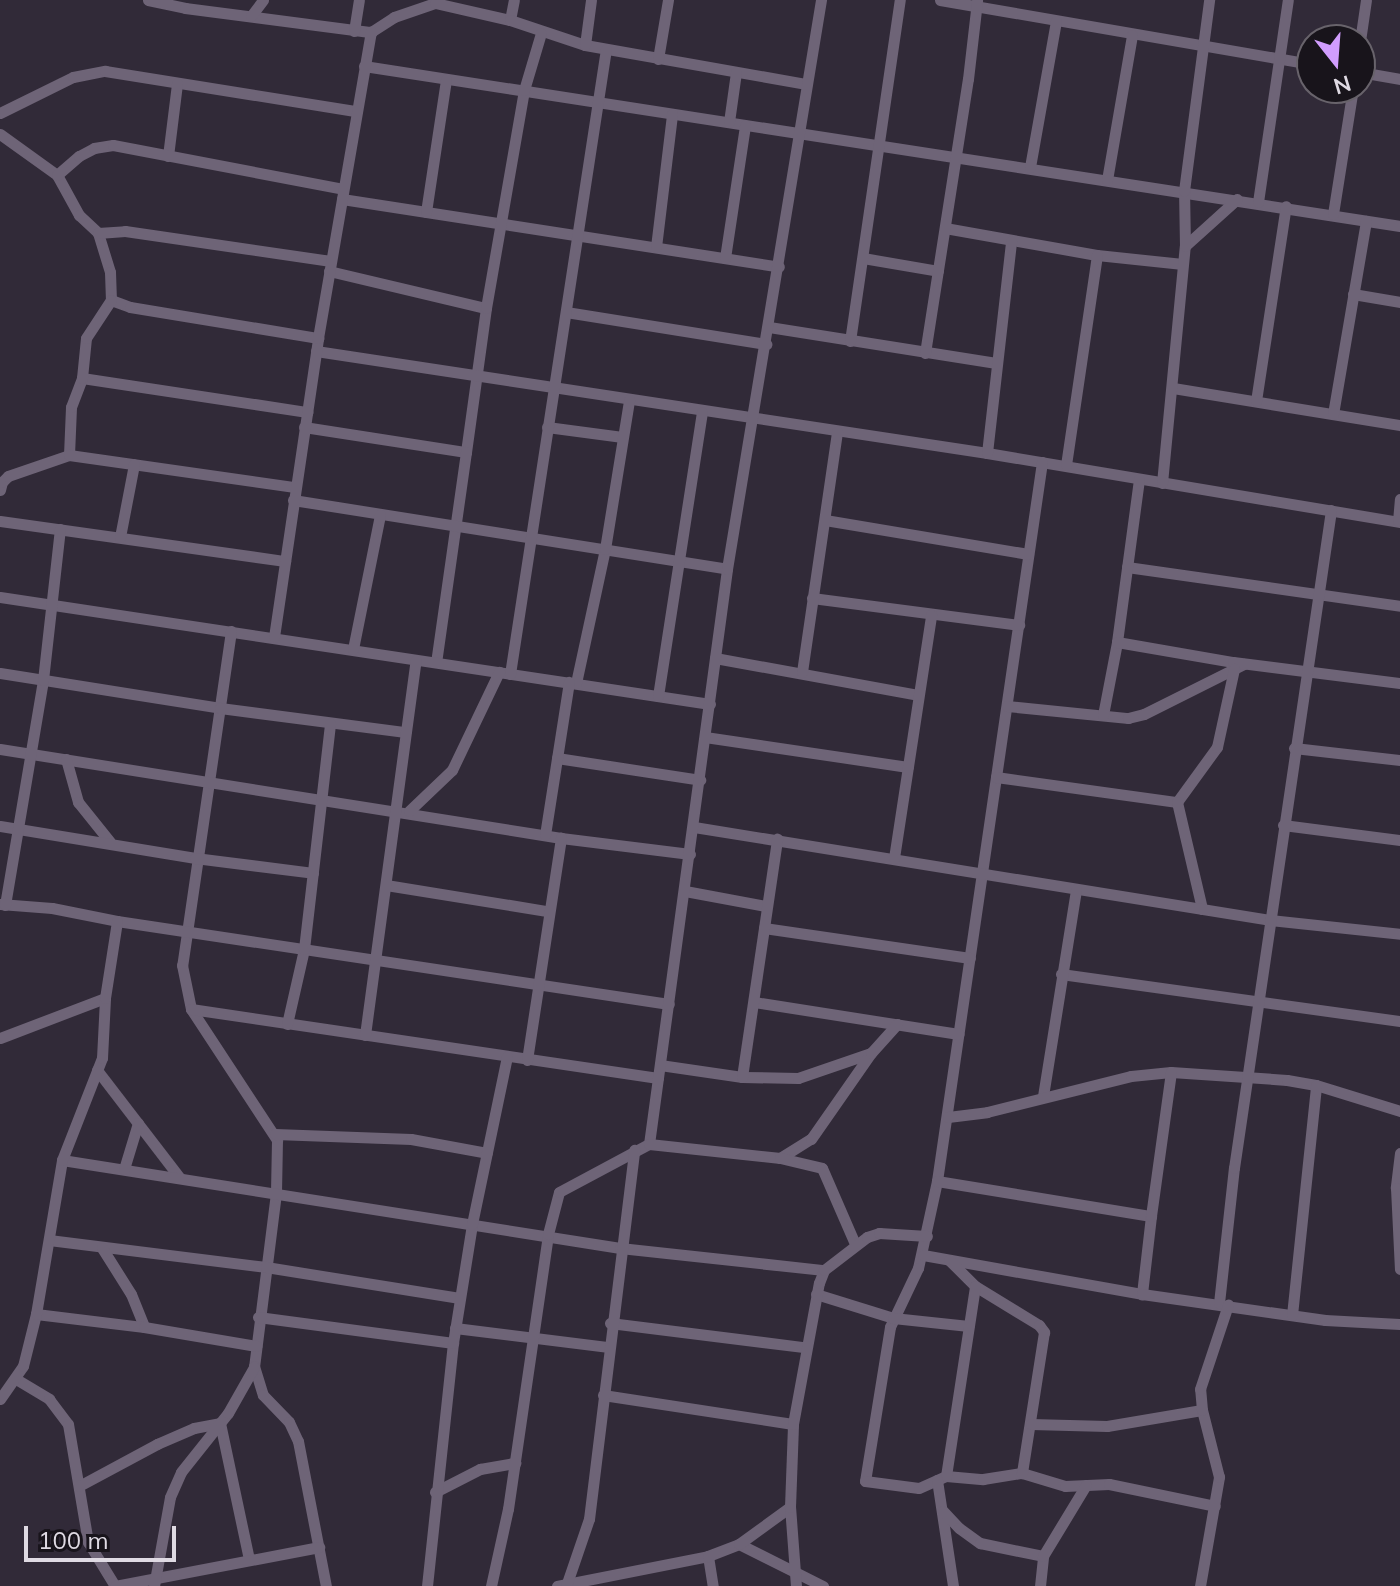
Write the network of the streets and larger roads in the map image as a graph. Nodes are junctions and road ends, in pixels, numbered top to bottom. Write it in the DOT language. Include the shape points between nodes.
graph roads {
  1 [pos="148,0"];
  2 [pos="263,0"];
  3 [pos="359,0"];
  4 [pos="514,0"];
  5 [pos="591,0"];
  6 [pos="668,0"];
  7 [pos="821,0"];
  8 [pos="900,0"];
  9 [pos="940,0"];
  10 [pos="1209,0"];
  11 [pos="1288,0"];
  12 [pos="1366,0"];
  13 [pos="436,2"];
  14 [pos="976,3"];
  15 [pos="251,16"];
  16 [pos="510,20"];
  17 [pos="1056,21"];
  18 [pos="1362,24"];
  19 [pos="354,31"];
  20 [pos="371,32"];
  21 [pos="541,33"];
  22 [pos="1132,35"];
  23 [pos="585,45"];
  24 [pos="1204,46"];
  25 [pos="606,49"];
  26 [pos="658,59"];
  27 [pos="1281,59"];
  28 [pos="1296,61"];
  29 [pos="364,66"];
  30 [pos="736,72"];
  31 [pos="1376,75"];
  32 [pos="446,79"];
  33 [pos="1400,79"];
  34 [pos="177,84"];
  35 [pos="807,84"];
  36 [pos="524,90"];
  37 [pos="598,103"];
  38 [pos="1350,104"];
  39 [pos="355,111"];
  40 [pos="0,113"];
  41 [pos="672,114"];
  42 [pos="729,122"];
  43 [pos="745,125"];
  44 [pos="799,132"];
  45 [pos="0,134"];
  46 [pos="879,142"];
  47 [pos="956,155"];
  48 [pos="168,156"];
  49 [pos="1030,167"];
  50 [pos="57,175"];
  51 [pos="1107,180"];
  52 [pos="1184,191"];
  53 [pos="342,194"];
  54 [pos="1237,199"];
  55 [pos="1258,202"];
  56 [pos="1286,206"];
  57 [pos="426,212"];
  58 [pos="1333,214"];
  59 [pos="1366,221"];
  60 [pos="500,225"];
  61 [pos="1400,226"];
  62 [pos="945,228"];
  63 [pos="98,233"];
  64 [pos="577,235"];
  65 [pos="1011,241"];
  66 [pos="1185,246"];
  67 [pos="656,247"];
  68 [pos="1097,255"];
  69 [pos="725,258"];
  70 [pos="863,258"];
  71 [pos="1183,264"];
  72 [pos="330,266"];
  73 [pos="779,267"];
  74 [pos="938,271"];
  75 [pos="1353,294"];
  76 [pos="111,300"];
  77 [pos="1400,302"];
  78 [pos="486,308"];
  79 [pos="566,312"];
  80 [pos="769,327"];
  81 [pos="318,338"];
  82 [pos="850,341"];
  83 [pos="766,344"];
  84 [pos="316,351"];
  85 [pos="925,353"];
  86 [pos="996,363"];
  87 [pos="474,375"];
  88 [pos="82,378"];
  89 [pos="552,388"];
  90 [pos="1173,388"];
  91 [pos="629,400"];
  92 [pos="1256,401"];
  93 [pos="307,412"];
  94 [pos="702,412"];
  95 [pos="1333,414"];
  96 [pos="753,419"];
  97 [pos="1400,425"];
  98 [pos="304,427"];
  99 [pos="547,427"];
  100 [pos="837,432"];
  101 [pos="622,437"];
  102 [pos="466,452"];
  103 [pos="987,453"];
  104 [pos="69,455"];
  105 [pos="1042,462"];
  106 [pos="134,464"];
  107 [pos="1066,465"];
  108 [pos="1139,479"];
  109 [pos="1162,483"];
  110 [pos="295,487"];
  111 [pos="0,490"];
  112 [pos="1400,499"];
  113 [pos="293,500"];
  114 [pos="1331,510"];
  115 [pos="380,515"];
  116 [pos="825,520"];
  117 [pos="0,521"];
  118 [pos="1399,521"];
  119 [pos="456,526"];
  120 [pos="60,529"];
  121 [pos="120,537"];
  122 [pos="529,538"];
  123 [pos="605,549"];
  124 [pos="1028,554"];
  125 [pos="679,559"];
  126 [pos="285,561"];
  127 [pos="1127,567"];
  128 [pos="727,569"];
  129 [pos="0,597"];
  130 [pos="1321,597"];
  131 [pos="812,598"];
  132 [pos="52,604"];
  133 [pos="1400,606"];
  134 [pos="931,615"];
  135 [pos="1019,625"];
  136 [pos="231,631"];
  137 [pos="274,637"];
  138 [pos="1117,642"];
  139 [pos="353,649"];
  140 [pos="715,658"];
  141 [pos="416,660"];
  142 [pos="436,662"];
  143 [pos="1239,666"];
  144 [pos="802,672"];
  145 [pos="0,673"];
  146 [pos="504,673"];
  147 [pos="1307,673"];
  148 [pos="43,680"];
  149 [pos="572,683"];
  150 [pos="1400,683"];
  151 [pos="918,695"];
  152 [pos="658,696"];
  153 [pos="710,704"];
  154 [pos="1007,706"];
  155 [pos="220,708"];
  156 [pos="1103,715"];
  157 [pos="330,723"];
  158 [pos="405,732"];
  159 [pos="705,737"];
  160 [pos="1294,748"];
  161 [pos="0,749"];
  162 [pos="29,753"];
  163 [pos="557,758"];
  164 [pos="66,759"];
  165 [pos="1400,760"];
  166 [pos="908,767"];
  167 [pos="996,777"];
  168 [pos="700,780"];
  169 [pos="208,781"];
  170 [pos="321,799"];
  171 [pos="1177,802"];
  172 [pos="402,810"];
  173 [pos="1283,825"];
  174 [pos="0,826"];
  175 [pos="694,827"];
  176 [pos="20,829"];
  177 [pos="545,835"];
  178 [pos="561,838"];
  179 [pos="777,839"];
  180 [pos="1400,840"];
  181 [pos="110,842"];
  182 [pos="690,854"];
  183 [pos="195,858"];
  184 [pos="894,858"];
  185 [pos="313,873"];
  186 [pos="982,873"];
  187 [pos="386,885"];
  188 [pos="1076,890"];
  189 [pos="685,891"];
  190 [pos="2,905"];
  191 [pos="766,906"];
  192 [pos="1202,909"];
  193 [pos="547,911"];
  194 [pos="1270,920"];
  195 [pos="117,921"];
  196 [pos="764,928"];
  197 [pos="186,931"];
  198 [pos="1400,934"];
  199 [pos="304,949"];
  200 [pos="970,958"];
  201 [pos="375,959"];
  202 [pos="1061,974"];
  203 [pos="537,986"];
  204 [pos="105,998"];
  205 [pos="1258,1001"];
  206 [pos="754,1002"];
  207 [pos="669,1004"];
  208 [pos="191,1009"];
  209 [pos="1400,1021"];
  210 [pos="287,1024"];
  211 [pos="897,1024"];
  212 [pos="959,1034"];
  213 [pos="365,1035"];
  214 [pos="0,1038"];
  215 [pos="871,1053"];
  216 [pos="507,1057"];
  217 [pos="527,1060"];
  218 [pos="660,1065"];
  219 [pos="97,1070"];
  220 [pos="1171,1072"];
  221 [pos="742,1077"];
  222 [pos="1248,1077"];
  223 [pos="658,1078"];
  224 [pos="1316,1085"];
  225 [pos="1043,1096"];
  226 [pos="1400,1111"];
  227 [pos="948,1117"];
  228 [pos="138,1123"];
  229 [pos="275,1134"];
  230 [pos="649,1144"];
  231 [pos="634,1150"];
  232 [pos="487,1153"];
  233 [pos="1400,1153"];
  234 [pos="780,1158"];
  235 [pos="62,1160"];
  236 [pos="124,1169"];
  237 [pos="180,1178"];
  238 [pos="937,1181"];
  239 [pos="1398,1188"];
  240 [pos="276,1193"];
  241 [pos="1151,1216"];
  242 [pos="472,1224"];
  243 [pos="548,1234"];
  244 [pos="927,1236"];
  245 [pos="49,1240"];
  246 [pos="855,1244"];
  247 [pos="102,1248"];
  248 [pos="620,1248"];
  249 [pos="923,1255"];
  250 [pos="948,1260"];
  251 [pos="266,1267"];
  252 [pos="1400,1269"];
  253 [pos="824,1270"];
  254 [pos="975,1286"];
  255 [pos="816,1294"];
  256 [pos="1142,1294"];
  257 [pos="460,1298"];
  258 [pos="1223,1304"];
  259 [pos="36,1314"];
  260 [pos="1292,1315"];
  261 [pos="258,1317"];
  262 [pos="893,1318"];
  263 [pos="610,1323"];
  264 [pos="1400,1324"];
  265 [pos="969,1326"];
  266 [pos="144,1327"];
  267 [pos="455,1328"];
  268 [pos="531,1339"];
  269 [pos="453,1343"];
  270 [pos="256,1346"];
  271 [pos="607,1347"];
  272 [pos="804,1347"];
  273 [pos="254,1366"];
  274 [pos="16,1379"];
  275 [pos="603,1395"];
  276 [pos="0,1399"];
  277 [pos="1202,1410"];
  278 [pos="220,1423"];
  279 [pos="793,1424"];
  280 [pos="1031,1424"];
  281 [pos="515,1463"];
  282 [pos="1022,1473"];
  283 [pos="941,1478"];
  284 [pos="1086,1485"];
  285 [pos="79,1486"];
  286 [pos="435,1492"];
  287 [pos="1215,1506"];
  288 [pos="790,1507"];
  289 [pos="943,1511"];
  290 [pos="739,1544"];
  291 [pos="319,1547"];
  292 [pos="708,1556"];
  293 [pos="1043,1556"];
  294 [pos="249,1559"];
  295 [pos="636,1571"];
  296 [pos="794,1571"];
  297 [pos="155,1581"];
  298 [pos="563,1585"];
  299 [pos="115,1586"];
  300 [pos="326,1586"];
  301 [pos="427,1586"];
  302 [pos="491,1586"];
  303 [pos="639,1586"];
  304 [pos="713,1586"];
  305 [pos="796,1586"];
  306 [pos="823,1586"];
  307 [pos="953,1586"];
  308 [pos="1040,1586"];
  309 [pos="1200,1586"];
  1 -- 15 [label="street"];
  2 -- 15 [label="street"];
  3 -- 19 [label="street"];
  4 -- 16 [label="street"];
  5 -- 23 [label="street"];
  6 -- 26 [label="street"];
  7 -- 35 [label="street"];
  8 -- 46 [label="street"];
  9 -- 14 [label="street"];
  10 -- 24 [label="street"];
  11 -- 27 [label="street"];
  12 -- 18 [label="street"];
  13 -- 16 [label="street"];
  13 -- 20 [label="street"];
  14 -- 17 [label="street"];
  14 -- 47 [label="street"];
  15 -- 19 [label="street"];
  16 -- 21 [label="street"];
  17 -- 22 [label="street"];
  17 -- 49 [label="street"];
  19 -- 20 [label="street"];
  20 -- 29 [label="street"];
  21 -- 23 [label="street"];
  21 -- 36 [label="street"];
  22 -- 24 [label="street"];
  22 -- 51 [label="street"];
  23 -- 25 [label="street"];
  24 -- 27 [label="street"];
  24 -- 52 [label="street"];
  25 -- 26 [label="street"];
  25 -- 37 [label="street"];
  26 -- 30 [label="street"];
  27 -- 28 [label="street"];
  27 -- 55 [label="street"];
  29 -- 32 [label="street"];
  29 -- 39 [label="street"];
  30 -- 35 [label="street"];
  30 -- 42 [label="street"];
  31 -- 33 [label="street"];
  32 -- 36 [label="street"];
  32 -- 57 [label="street"];
  34 -- 39 [label="street"];
  34 -- 40 [label="street" via="93,71"];
  34 -- 48 [label="street"];
  35 -- 44 [label="street"];
  36 -- 37 [label="street"];
  36 -- 60 [label="street"];
  37 -- 41 [label="street"];
  37 -- 64 [label="street"];
  38 -- 58 [label="street"];
  39 -- 53 [label="street"];
  41 -- 42 [label="street"];
  41 -- 67 [label="street"];
  42 -- 43 [label="street"];
  43 -- 44 [label="street"];
  43 -- 69 [label="street"];
  44 -- 46 [label="street"];
  44 -- 73 [label="street"];
  45 -- 50 [label="street"];
  46 -- 47 [label="street"];
  46 -- 70 [label="street"];
  47 -- 49 [label="street"];
  47 -- 62 [label="street"];
  48 -- 50 [label="street" via="113,145 94,148"];
  48 -- 53 [label="street"];
  49 -- 51 [label="street"];
  50 -- 63 [label="street" via="79,215"];
  51 -- 52 [label="street"];
  52 -- 54 [label="street"];
  52 -- 66 [label="street"];
  53 -- 57 [label="street"];
  53 -- 72 [label="street"];
  54 -- 55 [label="street"];
  54 -- 66 [label="street"];
  55 -- 56 [label="street"];
  56 -- 58 [label="street"];
  56 -- 92 [label="street"];
  57 -- 60 [label="street"];
  58 -- 59 [label="street"];
  59 -- 61 [label="street"];
  59 -- 75 [label="street"];
  60 -- 64 [label="street"];
  60 -- 78 [label="street"];
  62 -- 65 [label="street"];
  62 -- 74 [label="street"];
  63 -- 72 [label="street" via="125,231"];
  63 -- 76 [label="street" via="110,272"];
  64 -- 67 [label="street"];
  64 -- 79 [label="street"];
  65 -- 68 [label="street"];
  65 -- 86 [label="street"];
  66 -- 71 [label="street"];
  67 -- 69 [label="street"];
  68 -- 71 [label="street"];
  68 -- 107 [label="street"];
  69 -- 73 [label="street"];
  70 -- 74 [label="street"];
  70 -- 82 [label="street"];
  71 -- 90 [label="street"];
  72 -- 78 [label="street"];
  72 -- 81 [label="street"];
  73 -- 80 [label="street"];
  74 -- 85 [label="street"];
  75 -- 77 [label="street"];
  75 -- 95 [label="street"];
  76 -- 81 [label="street"];
  76 -- 88 [label="street" via="86,338"];
  78 -- 87 [label="street"];
  79 -- 83 [label="street"];
  79 -- 89 [label="street"];
  80 -- 82 [label="street"];
  80 -- 83 [label="street"];
  81 -- 84 [label="street"];
  82 -- 85 [label="street"];
  83 -- 96 [label="street"];
  84 -- 87 [label="street"];
  84 -- 93 [label="street"];
  85 -- 86 [label="street"];
  86 -- 103 [label="street"];
  87 -- 89 [label="street"];
  87 -- 102 [label="street"];
  88 -- 93 [label="street"];
  88 -- 104 [label="street" via="71,407"];
  89 -- 91 [label="street"];
  89 -- 99 [label="street"];
  90 -- 92 [label="street"];
  90 -- 109 [label="street"];
  91 -- 94 [label="street"];
  91 -- 101 [label="street"];
  92 -- 95 [label="street"];
  93 -- 98 [label="street"];
  94 -- 96 [label="street"];
  94 -- 125 [label="street"];
  95 -- 97 [label="street"];
  96 -- 100 [label="street"];
  96 -- 128 [label="street"];
  98 -- 102 [label="street"];
  98 -- 110 [label="street"];
  99 -- 101 [label="street"];
  99 -- 122 [label="street"];
  100 -- 103 [label="street"];
  100 -- 116 [label="street"];
  101 -- 123 [label="street"];
  102 -- 119 [label="street"];
  103 -- 105 [label="street"];
  104 -- 106 [label="street"];
  104 -- 111 [label="street" via="8,476"];
  105 -- 107 [label="street"];
  105 -- 124 [label="street"];
  106 -- 110 [label="street"];
  106 -- 121 [label="street"];
  107 -- 108 [label="street"];
  108 -- 109 [label="street"];
  108 -- 127 [label="street"];
  109 -- 114 [label="street"];
  110 -- 113 [label="street"];
  112 -- 118 [label="street"];
  113 -- 115 [label="street"];
  113 -- 126 [label="street"];
  114 -- 118 [label="street"];
  114 -- 130 [label="street"];
  115 -- 119 [label="street"];
  115 -- 139 [label="street"];
  116 -- 124 [label="street"];
  116 -- 131 [label="street"];
  117 -- 120 [label="street"];
  119 -- 122 [label="street"];
  119 -- 142 [label="street"];
  120 -- 121 [label="street"];
  120 -- 132 [label="street"];
  121 -- 126 [label="street"];
  122 -- 123 [label="street"];
  122 -- 146 [label="street"];
  123 -- 125 [label="street"];
  123 -- 149 [label="street"];
  124 -- 135 [label="street"];
  125 -- 128 [label="street"];
  125 -- 152 [label="street"];
  126 -- 137 [label="street"];
  127 -- 130 [label="street"];
  127 -- 138 [label="street"];
  128 -- 140 [label="street"];
  129 -- 132 [label="street"];
  130 -- 133 [label="street"];
  130 -- 147 [label="street"];
  131 -- 134 [label="street"];
  131 -- 144 [label="street"];
  132 -- 136 [label="street"];
  132 -- 148 [label="street"];
  134 -- 135 [label="street"];
  134 -- 151 [label="street"];
  135 -- 154 [label="street"];
  136 -- 137 [label="street"];
  136 -- 155 [label="street"];
  137 -- 139 [label="street"];
  138 -- 143 [label="street"];
  138 -- 156 [label="street"];
  139 -- 141 [label="street"];
  140 -- 144 [label="street"];
  140 -- 153 [label="street"];
  141 -- 142 [label="street"];
  141 -- 158 [label="street"];
  142 -- 146 [label="street"];
  143 -- 147 [label="street"];
  143 -- 156 [label="street" via="1144,714"];
  143 -- 171 [label="street" via="1217,747"];
  144 -- 151 [label="street"];
  145 -- 148 [label="street"];
  146 -- 149 [label="street"];
  146 -- 172 [label="street" via="452,770"];
  147 -- 150 [label="street"];
  147 -- 160 [label="street"];
  148 -- 155 [label="street"];
  148 -- 162 [label="street"];
  149 -- 152 [label="street"];
  149 -- 163 [label="street"];
  151 -- 166 [label="street"];
  152 -- 153 [label="street"];
  153 -- 159 [label="street"];
  154 -- 156 [label="street"];
  154 -- 167 [label="street"];
  155 -- 157 [label="street"];
  155 -- 169 [label="street"];
  157 -- 158 [label="street"];
  157 -- 170 [label="street"];
  158 -- 172 [label="street"];
  159 -- 166 [label="street"];
  159 -- 168 [label="street"];
  160 -- 165 [label="street"];
  160 -- 173 [label="street"];
  161 -- 162 [label="street"];
  162 -- 164 [label="street"];
  162 -- 176 [label="street"];
  163 -- 168 [label="street"];
  163 -- 177 [label="street"];
  164 -- 169 [label="street"];
  164 -- 181 [label="street" via="78,802"];
  166 -- 184 [label="street"];
  167 -- 171 [label="street"];
  167 -- 186 [label="street"];
  168 -- 175 [label="street"];
  169 -- 170 [label="street"];
  169 -- 183 [label="street"];
  170 -- 172 [label="street"];
  170 -- 185 [label="street"];
  171 -- 192 [label="street"];
  172 -- 177 [label="street"];
  172 -- 187 [label="street"];
  173 -- 180 [label="street"];
  173 -- 194 [label="street"];
  174 -- 176 [label="street"];
  175 -- 179 [label="street"];
  175 -- 182 [label="street"];
  176 -- 181 [label="street"];
  176 -- 190 [label="street"];
  177 -- 178 [label="street"];
  178 -- 182 [label="street"];
  178 -- 193 [label="street"];
  179 -- 184 [label="street"];
  179 -- 191 [label="street"];
  181 -- 183 [label="street"];
  182 -- 189 [label="street"];
  183 -- 185 [label="street"];
  183 -- 197 [label="street"];
  184 -- 186 [label="street"];
  185 -- 199 [label="street"];
  186 -- 188 [label="street"];
  186 -- 200 [label="street"];
  187 -- 193 [label="street"];
  187 -- 201 [label="street"];
  188 -- 192 [label="street"];
  188 -- 202 [label="street"];
  189 -- 191 [label="street"];
  189 -- 207 [label="street"];
  190 -- 195 [label="street"];
  191 -- 196 [label="street"];
  192 -- 194 [label="street"];
  193 -- 203 [label="street"];
  194 -- 198 [label="street"];
  194 -- 205 [label="street"];
  195 -- 197 [label="street"];
  195 -- 204 [label="street"];
  196 -- 200 [label="street"];
  196 -- 206 [label="street"];
  197 -- 199 [label="street"];
  197 -- 208 [label="street" via="182,965"];
  199 -- 201 [label="street"];
  199 -- 210 [label="street"];
  200 -- 212 [label="street"];
  201 -- 203 [label="street"];
  201 -- 213 [label="street"];
  202 -- 205 [label="street"];
  202 -- 225 [label="street"];
  203 -- 207 [label="street"];
  203 -- 217 [label="street"];
  204 -- 214 [label="street"];
  204 -- 219 [label="street" via="104,1046"];
  205 -- 209 [label="street"];
  205 -- 222 [label="street"];
  206 -- 211 [label="street"];
  206 -- 221 [label="street"];
  207 -- 218 [label="street"];
  208 -- 210 [label="street"];
  208 -- 229 [label="street"];
  210 -- 213 [label="street"];
  211 -- 212 [label="street"];
  211 -- 215 [label="street"];
  212 -- 227 [label="street"];
  213 -- 216 [label="street"];
  215 -- 221 [label="street" via="798,1078"];
  215 -- 234 [label="street" via="811,1139"];
  216 -- 217 [label="street"];
  216 -- 232 [label="street"];
  217 -- 223 [label="street"];
  218 -- 221 [label="street"];
  218 -- 223 [label="street"];
  219 -- 228 [label="street"];
  219 -- 235 [label="street"];
  220 -- 222 [label="street"];
  220 -- 225 [label="street"];
  220 -- 241 [label="street"];
  222 -- 224 [label="street"];
  222 -- 258 [label="street"];
  223 -- 230 [label="street"];
  224 -- 226 [label="street"];
  224 -- 260 [label="street"];
  225 -- 227 [label="street"];
  227 -- 238 [label="street"];
  228 -- 236 [label="street"];
  228 -- 237 [label="street"];
  229 -- 232 [label="street" via="411,1139"];
  229 -- 240 [label="street"];
  230 -- 231 [label="street"];
  230 -- 234 [label="street"];
  231 -- 243 [label="street" via="559,1192"];
  231 -- 248 [label="street"];
  232 -- 242 [label="street"];
  233 -- 239 [label="street"];
  234 -- 246 [label="street" via="822,1168"];
  235 -- 236 [label="street"];
  235 -- 245 [label="street"];
  236 -- 237 [label="street"];
  237 -- 240 [label="street"];
  238 -- 241 [label="street"];
  238 -- 244 [label="street"];
  239 -- 252 [label="street"];
  240 -- 242 [label="street"];
  240 -- 251 [label="street"];
  241 -- 256 [label="street"];
  242 -- 243 [label="street"];
  242 -- 257 [label="street"];
  243 -- 248 [label="street"];
  243 -- 268 [label="street"];
  244 -- 246 [label="street" via="879,1233"];
  244 -- 249 [label="street"];
  245 -- 247 [label="street"];
  245 -- 259 [label="street"];
  246 -- 253 [label="street"];
  247 -- 251 [label="street"];
  247 -- 266 [label="street" via="131,1294"];
  248 -- 253 [label="street"];
  248 -- 263 [label="street"];
  249 -- 250 [label="street"];
  249 -- 262 [label="street"];
  250 -- 254 [label="street"];
  250 -- 256 [label="street"];
  251 -- 257 [label="street"];
  251 -- 261 [label="street"];
  253 -- 255 [label="street"];
  254 -- 265 [label="street"];
  254 -- 280 [label="street" via="1044,1332"];
  255 -- 262 [label="street"];
  255 -- 272 [label="street"];
  256 -- 258 [label="street"];
  257 -- 267 [label="street"];
  258 -- 260 [label="street"];
  258 -- 277 [label="street" via="1200,1389"];
  259 -- 266 [label="street"];
  259 -- 274 [label="street"];
  260 -- 264 [label="street"];
  261 -- 269 [label="street"];
  261 -- 270 [label="street"];
  262 -- 265 [label="street"];
  262 -- 283 [label="street" via="865,1481 919,1488"];
  263 -- 271 [label="street"];
  263 -- 272 [label="street"];
  265 -- 283 [label="street"];
  266 -- 270 [label="street"];
  267 -- 268 [label="street"];
  267 -- 269 [label="street"];
  268 -- 271 [label="street"];
  268 -- 281 [label="street"];
  269 -- 286 [label="street"];
  270 -- 273 [label="street"];
  271 -- 275 [label="street"];
  272 -- 279 [label="street"];
  273 -- 278 [label="street"];
  273 -- 291 [label="street" via="263,1395 289,1422 298,1441"];
  274 -- 276 [label="street"];
  274 -- 285 [label="street" via="49,1399 68,1424"];
  275 -- 279 [label="street"];
  275 -- 298 [label="street" via="589,1519"];
  277 -- 280 [label="street" via="1107,1426"];
  277 -- 287 [label="street" via="1219,1471"];
  278 -- 285 [label="street" via="157,1444"];
  278 -- 294 [label="street"];
  278 -- 297 [label="street" via="181,1472 170,1497"];
  279 -- 288 [label="street"];
  280 -- 282 [label="street"];
  281 -- 286 [label="street" via="480,1469"];
  281 -- 302 [label="street"];
  282 -- 283 [label="street"];
  282 -- 284 [label="street" via="1065,1486"];
  283 -- 289 [label="street"];
  284 -- 287 [label="street" via="1109,1484"];
  284 -- 293 [label="street"];
  285 -- 299 [label="street" via="88,1542"];
  286 -- 301 [label="street"];
  287 -- 309 [label="street"];
  288 -- 290 [label="street"];
  288 -- 296 [label="street"];
  289 -- 293 [label="street" via="980,1543"];
  289 -- 307 [label="street"];
  290 -- 292 [label="street"];
  290 -- 296 [label="street"];
  291 -- 294 [label="street"];
  291 -- 300 [label="street"];
  292 -- 295 [label="street"];
  292 -- 304 [label="street"];
  293 -- 308 [label="street"];
  294 -- 297 [label="street"];
  295 -- 298 [label="street"];
  295 -- 303 [label="street"];
  296 -- 305 [label="street"];
  296 -- 306 [label="street"];
  297 -- 299 [label="street"];
}
